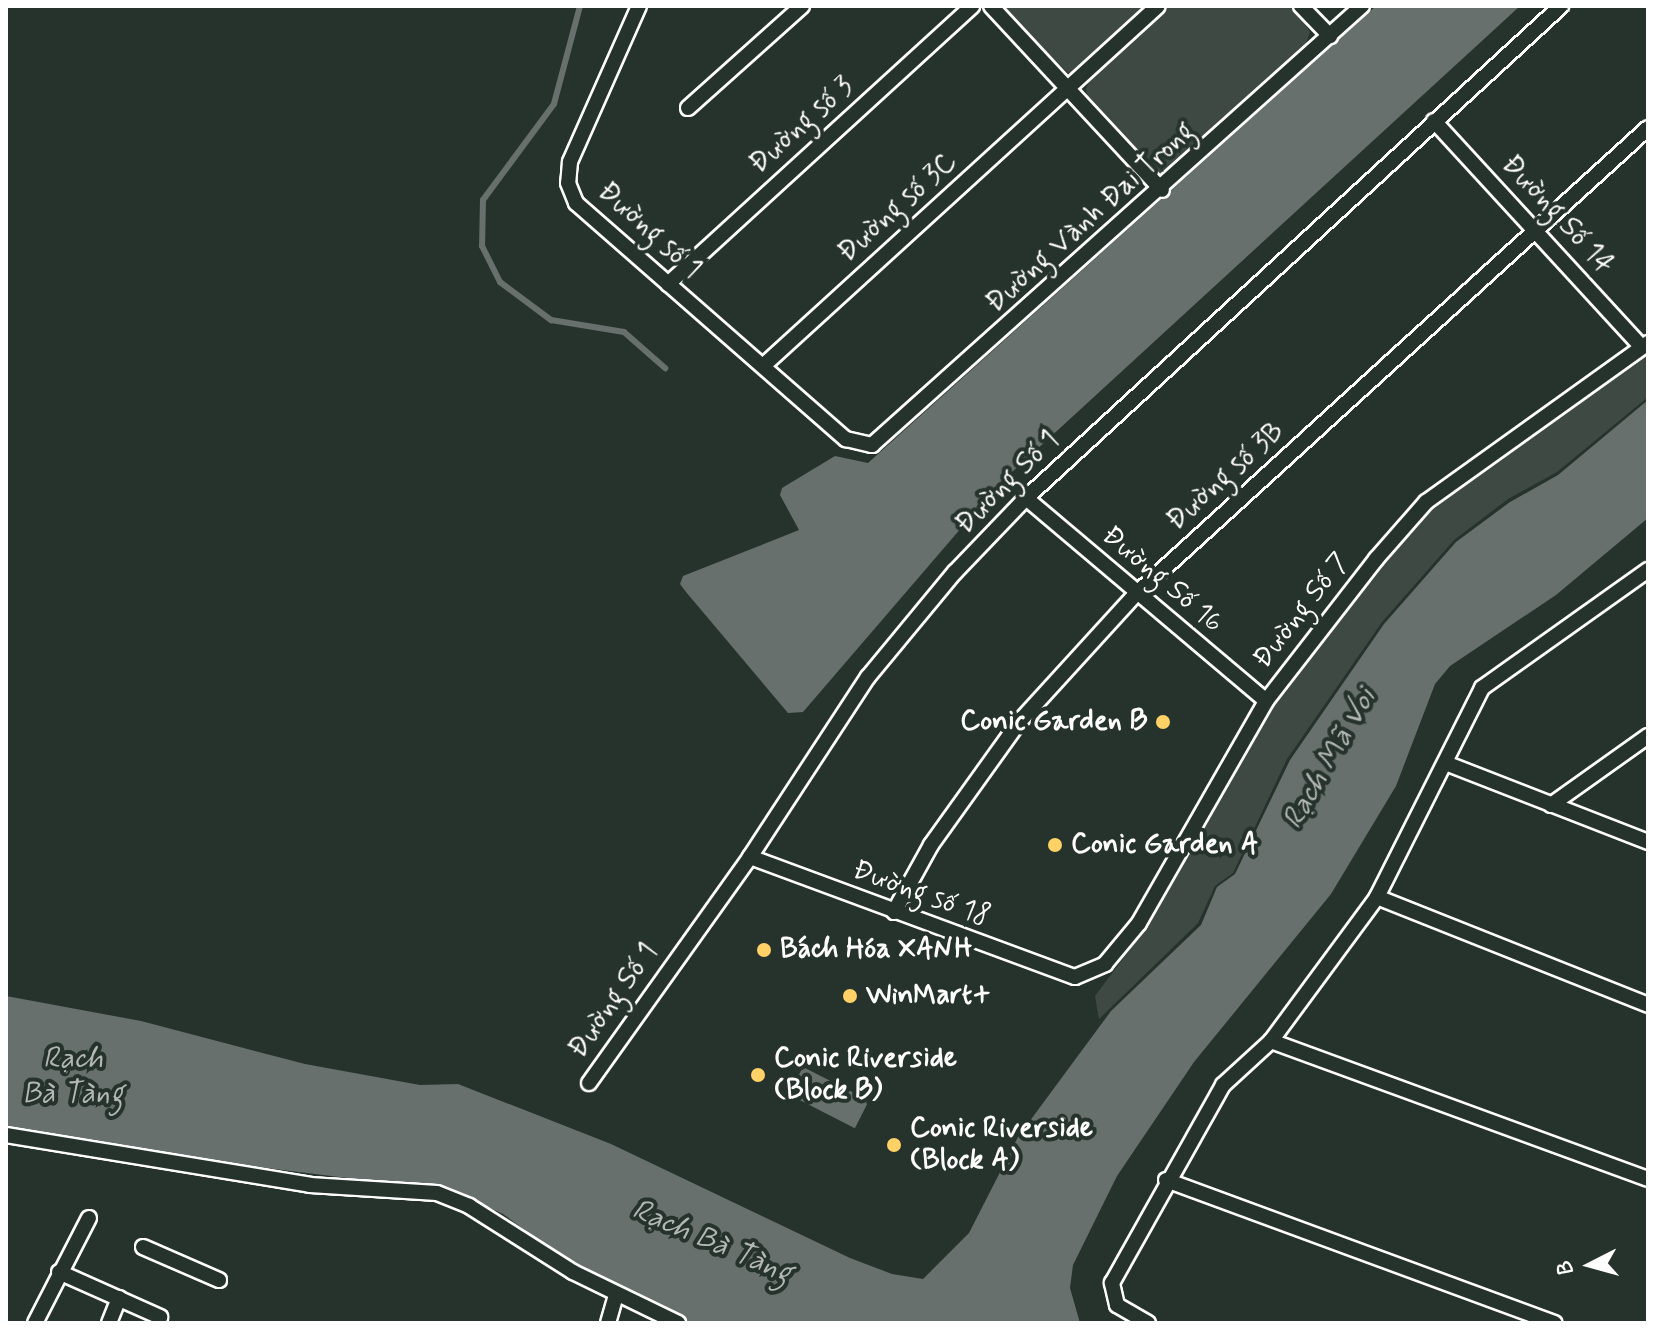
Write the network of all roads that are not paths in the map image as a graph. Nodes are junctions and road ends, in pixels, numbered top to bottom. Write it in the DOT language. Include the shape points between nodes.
graph roads {
  1 [pos="639,6"];
  2 [pos="802,6"];
  3 [pos="972,6"];
  4 [pos="991,6"];
  5 [pos="1158,6"];
  6 [pos="1301,6"];
  7 [pos="1362,6"];
  8 [pos="1561,6"];
  9 [pos="1330,36"];
  10 [pos="1067,89"];
  11 [pos="688,108"];
  12 [pos="1434,121"];
  13 [pos="1643,133"];
  14 [pos="1648,150"];
  15 [pos="1162,190"];
  16 [pos="1538,231"];
  17 [pos="668,284"];
  18 [pos="1645,344"];
  19 [pos="763,366"];
  20 [pos="846,439"];
  21 [pos="1026,498"];
  22 [pos="1648,570"];
  23 [pos="1136,594"];
  24 [pos="1266,701"];
  25 [pos="1648,736"];
  26 [pos="1448,764"];
  27 [pos="1551,805"];
  28 [pos="1648,842"];
  29 [pos="750,857"];
  30 [pos="1377,897"];
  31 [pos="894,912"];
  32 [pos="1075,977"];
  33 [pos="1648,1005"];
  34 [pos="1271,1041"];
  35 [pos="589,1083"];
  36 [pos="6,1135"];
  37 [pos="1648,1179"];
  38 [pos="1166,1180"];
  39 [pos="89,1218"];
  40 [pos="143,1247"];
  41 [pos="59,1272"];
  42 [pos="219,1280"];
  43 [pos="616,1295"];
  44 [pos="119,1298"];
  45 [pos="160,1317"];
  46 [pos="35,1323"];
  47 [pos="109,1323"];
  48 [pos="608,1323"];
  49 [pos="678,1323"];
  50 [pos="1148,1323"];
  51 [pos="1554,1323"];
  1 -- 17 [label="street, Đường số 1" via="570,162 568,183 576,203"];
  2 -- 11 [label="street"];
  3 -- 17 [label="street, Đường số 3"];
  4 -- 10 [label="street"];
  5 -- 10 [label="street"];
  6 -- 9 [label="street"];
  7 -- 9 [label="street, Đường Vành Đai Trong"];
  8 -- 12 [label="street, Đường Số 1"];
  9 -- 15 [label="street, Đường Vành Đai Trong"];
  10 -- 15 [label="street"];
  10 -- 19 [label="street, Đường số 3C"];
  12 -- 16 [label="street, Đường Số 14"];
  12 -- 21 [label="street, Đường Số 1"];
  13 -- 14 [label="street"];
  13 -- 16 [label="street, Đường số 3B"];
  15 -- 20 [label="street, Đường Vành Đai Trong" via="881,442 862,445"];
  16 -- 18 [label="street, Đường Số 14"];
  16 -- 23 [label="street, Đường số 3B"];
  17 -- 19 [label="street, Đường số 1"];
  18 -- 24 [label="street, Đường Số 7" via="1426,502 1326,619"];
  19 -- 20 [label="street, Đường số 1"];
  21 -- 23 [label="street, Đường Số 16"];
  21 -- 29 [label="street, Đường Số 1" via="955,572 868,677"];
  22 -- 26 [label="street" via="1482,688"];
  23 -- 24 [label="street, Đường Số 16"];
  23 -- 31 [label="street, Đường số 3B" via="1019,722 931,845"];
  24 -- 32 [label="street, Đường Số 7" via="1121,950"];
  25 -- 27 [label="street"];
  26 -- 27 [label="street"];
  26 -- 30 [label="street"];
  27 -- 28 [label="street"];
  29 -- 31 [label="street, Đường số 18"];
  29 -- 35 [label="street, Đường Số 1"];
  30 -- 33 [label="street"];
  30 -- 34 [label="street"];
  31 -- 32 [label="street, Đường số 18"];
  34 -- 37 [label="street"];
  34 -- 38 [label="street" via="1223,1085"];
  36 -- 43 [label="street" via="310,1185 437,1193 469,1206"];
  38 -- 50 [label="street" via="1112,1283 1117,1305"];
  38 -- 51 [label="street"];
  39 -- 41 [label="street"];
  40 -- 42 [label="street"];
  41 -- 44 [label="street"];
  41 -- 46 [label="street"];
  43 -- 48 [label="street"];
  43 -- 49 [label="street"];
  44 -- 45 [label="street"];
  44 -- 47 [label="street"];
}
